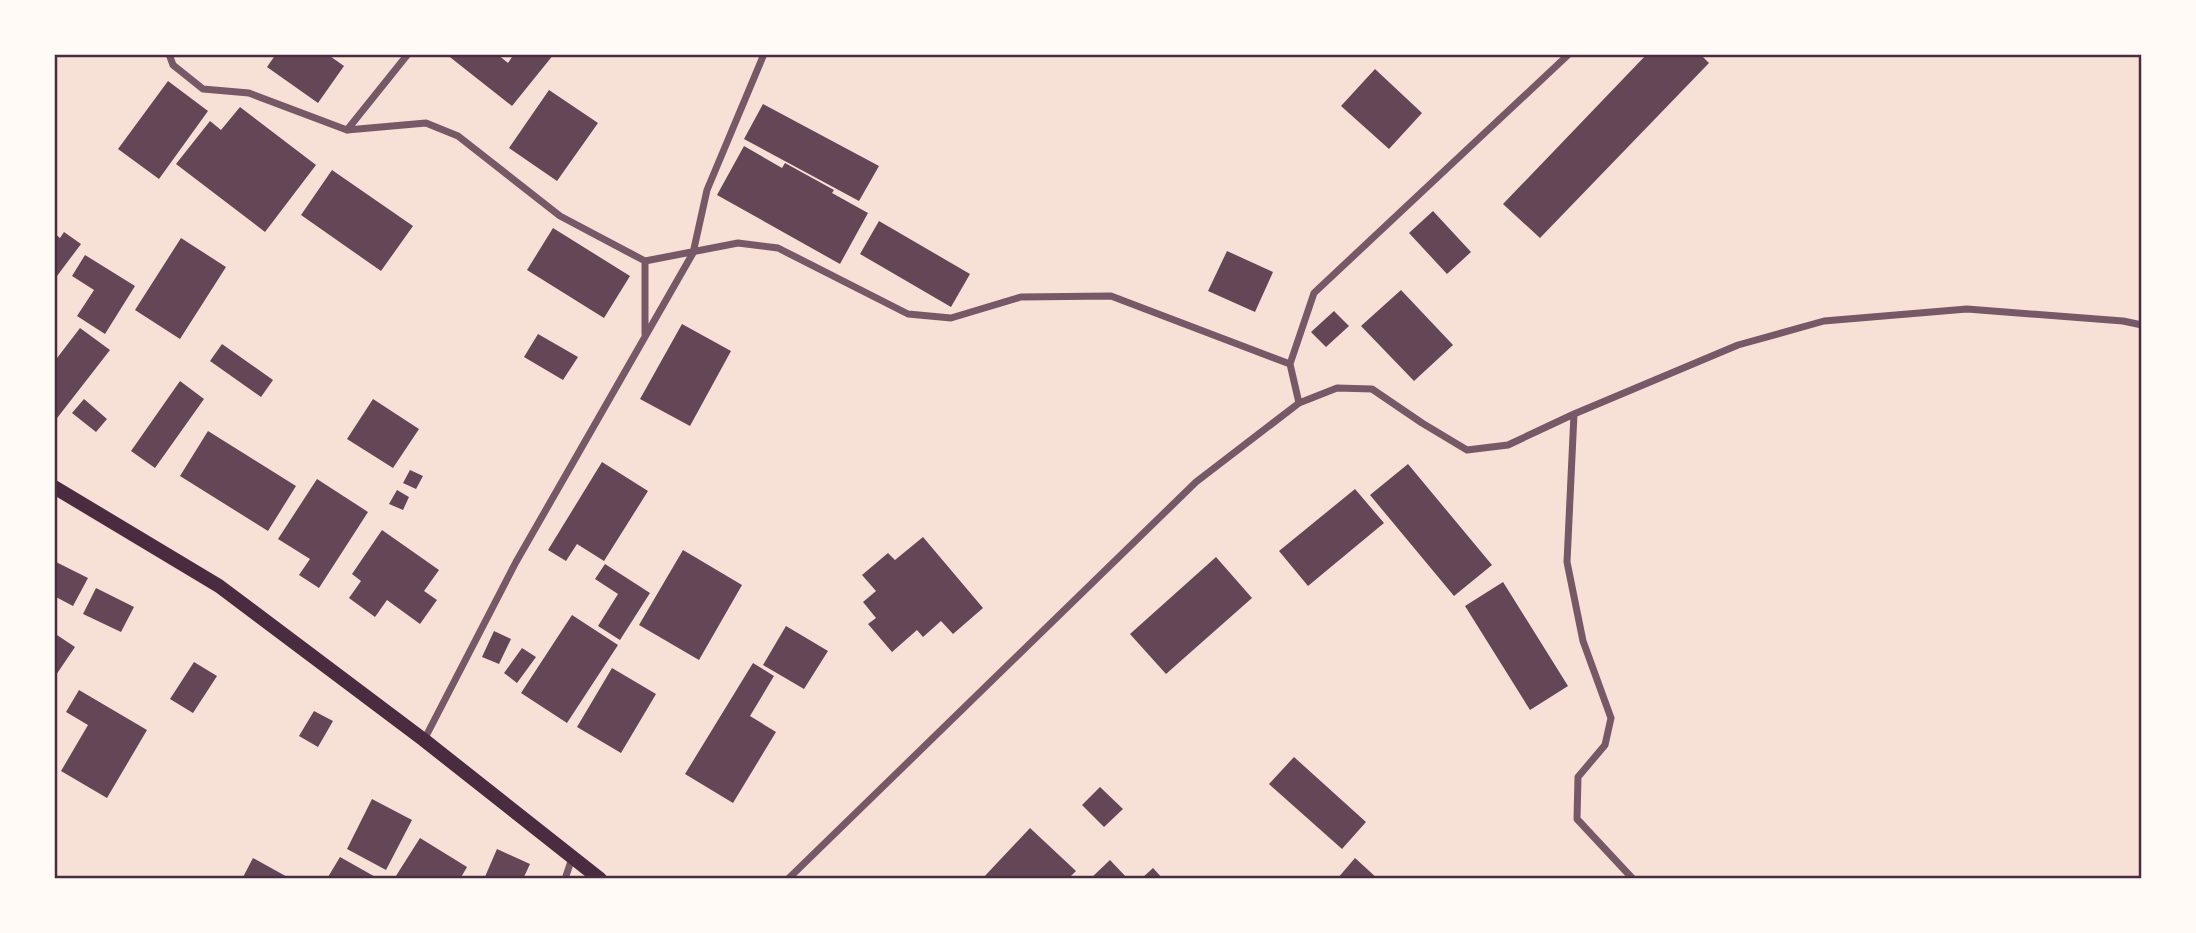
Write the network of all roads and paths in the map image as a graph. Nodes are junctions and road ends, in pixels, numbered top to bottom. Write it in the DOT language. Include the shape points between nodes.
graph roads {
  1 [pos="169,54"];
  2 [pos="408,54"];
  3 [pos="764,54"];
  4 [pos="1569,54"];
  5 [pos="347,130"];
  6 [pos="692,253"];
  7 [pos="645,261"];
  8 [pos="2142,325"];
  9 [pos="645,336"];
  10 [pos="1290,364"];
  11 [pos="1298,403"];
  12 [pos="1574,414"];
  13 [pos="54,487"];
  14 [pos="424,740"];
  15 [pos="572,858"];
  16 [pos="565,879"];
  17 [pos="600,879"];
  18 [pos="788,879"];
  19 [pos="1633,879"];
  1 -- 5 [label="street" via="173,65 203,89 250,93"];
  2 -- 5 [label="street"];
  3 -- 6 [label="street" via="707,190"];
  4 -- 10 [label="street" via="1314,293"];
  5 -- 7 [label="street" via="426,123 458,136 560,216"];
  6 -- 7 [label="street"];
  6 -- 9 [label="street"];
  6 -- 10 [label="street" via="737,243 778,248 908,314 951,318 1021,297 1111,296"];
  7 -- 9 [label="street"];
  8 -- 12 [label="street" via="1967,309 1824,321 1738,345"];
  9 -- 14 [label="street" via="516,562"];
  10 -- 11 [label="street"];
  11 -- 12 [label="street" via="1337,388 1372,389 1467,450 1508,445"];
  11 -- 18 [label="street" via="1196,482"];
  12 -- 19 [label="street" via="1567,562 1583,641 1611,718 1605,745 1578,777 1577,819"];
  13 -- 14 [label="main road" via="219,586"];
  14 -- 15 [label="main road"];
  15 -- 16 [label="street"];
  15 -- 17 [label="main road"];
}
